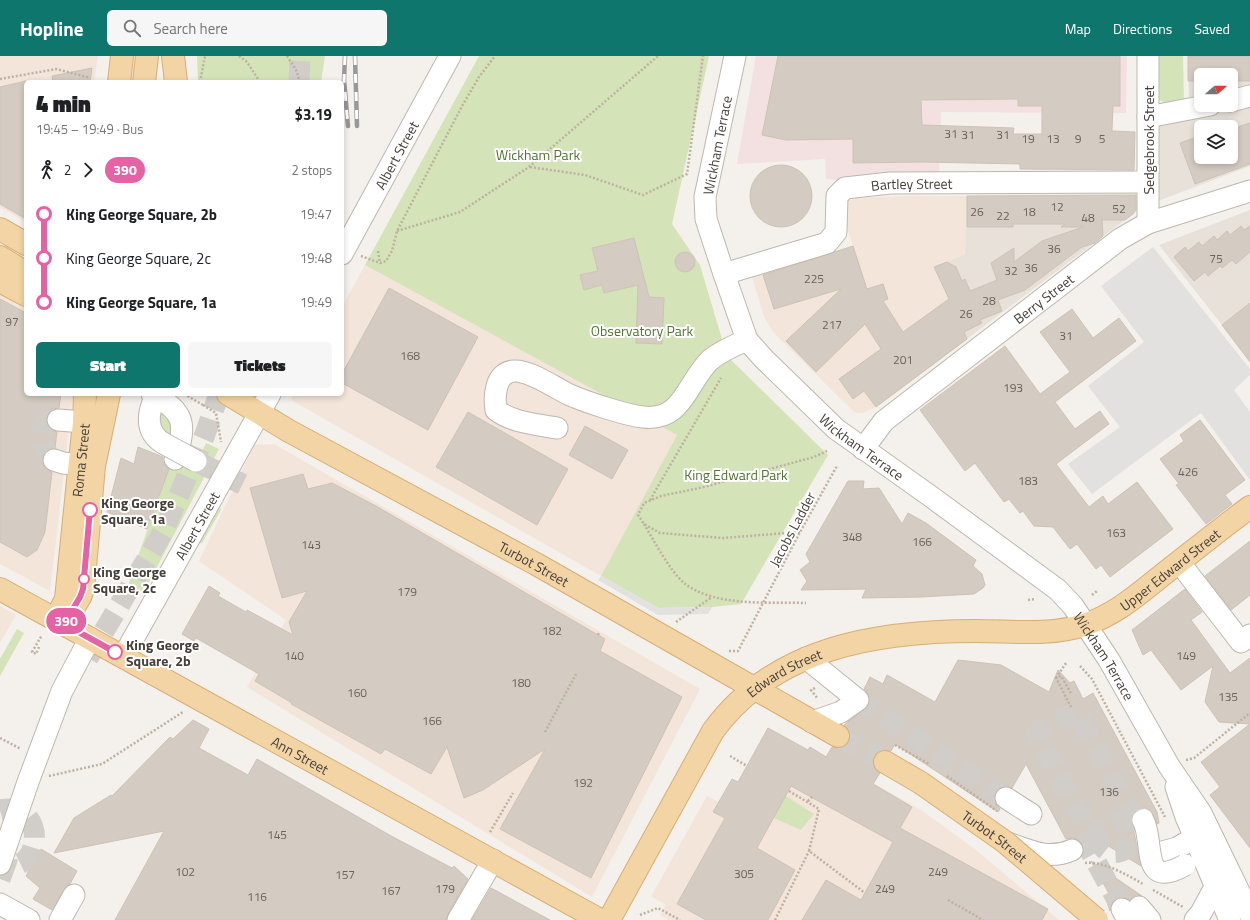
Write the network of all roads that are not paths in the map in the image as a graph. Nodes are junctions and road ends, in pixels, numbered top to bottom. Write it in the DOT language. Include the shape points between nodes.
graph roads {
  1 [pos="122,56"];
  2 [pos="147,56"];
  3 [pos="173,56"];
  4 [pos="450,56"];
  5 [pos="735,56"];
  6 [pos="1148,56"];
  7 [pos="119,80"];
  8 [pos="144,80"];
  9 [pos="176,80"];
  10 [pos="1250,96"];
  11 [pos="1238,99"];
  12 [pos="1194,108"];
  13 [pos="1148,117"];
  14 [pos="1148,182"];
  15 [pos="1250,191"];
  16 [pos="1148,223"];
  17 [pos="0,229"];
  18 [pos="24,243"];
  19 [pos="351,254"];
  20 [pos="0,257"];
  21 [pos="24,271"];
  22 [pos="724,274"];
  23 [pos="0,281"];
  24 [pos="24,294"];
  25 [pos="747,340"];
  26 [pos="85,396"];
  27 [pos="109,396"];
  28 [pos="154,396"];
  29 [pos="155,396"];
  30 [pos="233,396"];
  31 [pos="248,396"];
  32 [pos="266,410"];
  33 [pos="58,420"];
  34 [pos="84,422"];
  35 [pos="557,428"];
  36 [pos="863,449"];
  37 [pos="169,451"];
  38 [pos="54,460"];
  39 [pos="196,460"];
  40 [pos="86,465"];
  41 [pos="1250,507"];
  42 [pos="1179,562"];
  43 [pos="0,589"];
  44 [pos="1085,625"];
  45 [pos="54,626"];
  46 [pos="1250,634"];
  47 [pos="90,638"];
  48 [pos="123,657"];
  49 [pos="806,658"];
  50 [pos="753,689"];
  51 [pos="812,722"];
  52 [pos="838,736"];
  53 [pos="886,762"];
  54 [pos="1169,766"];
  55 [pos="1006,798"];
  56 [pos="1031,814"];
  57 [pos="1143,820"];
  58 [pos="1005,842"];
  59 [pos="1194,853"];
  60 [pos="1155,854"];
  61 [pos="1076,857"];
  62 [pos="493,860"];
  63 [pos="0,864"];
  64 [pos="1215,887"];
  65 [pos="74,895"];
  66 [pos="0,904"];
  67 [pos="1192,911"];
  68 [pos="1250,914"];
  69 [pos="30,920"];
  70 [pos="60,920"];
  71 [pos="458,920"];
  72 [pos="600,920"];
  73 [pos="609,920"];
  74 [pos="1097,920"];
  75 [pos="1230,920"];
  1 -- 7 [label="main road"];
  2 -- 8 [label="main road"];
  3 -- 9 [label="main road"];
  4 -- 19 [label="street, Albert Street"];
  5 -- 22 [label="street, Wickham Terrace" via="705,197 706,219"];
  6 -- 13 [label="street, Sedgebrook Street"];
  10 -- 11 [label="street"];
  12 -- 13 [label="street"];
  13 -- 14 [label="street, Sedgebrook Street"];
  14 -- 16 [label="street, Sedgebrook Street"];
  14 -- 22 [label="street, Bartley Street" via="890,184 845,188 838,196 836,232 827,243"];
  15 -- 16 [label="street, Berry Street"];
  16 -- 36 [label="street, Berry Street" via="1120,239 884,421"];
  17 -- 18 [label="main road"];
  20 -- 21 [label="main road"];
  22 -- 25 [label="street, Wickham Terrace"];
  23 -- 24 [label="main road"];
  25 -- 35 [label="street" via="711,359 679,404 669,413 658,416 643,417 572,395 526,373 514,371 502,378 495,391 496,410 505,417 518,421"];
  25 -- 36 [label="street, Wickham Terrace" via="836,429"];
  26 -- 34 [label="main road, Roma Street"];
  27 -- 40 [label="main road, Roma Street"];
  28 -- 37 [label="street" via="149,421 153,433"];
  29 -- 37 [label="street" via="174,409 182,423 183,435"];
  30 -- 32 [label="main road, Turbot Street"];
  31 -- 32 [label="main road"];
  32 -- 48 [label="street, Albert Street" via="236,455"];
  32 -- 50 [label="main road, Turbot Street"];
  33 -- 34 [label="street"];
  34 -- 40 [label="main road, Roma Street"];
  36 -- 44 [label="street, Wickham Terrace" via="1058,590"];
  37 -- 39 [label="street, bridge"];
  38 -- 40 [label="street"];
  40 -- 45 [label="main road, Roma Street" via="83,589 80,597"];
  41 -- 42 [label="main road, Upper Edward Street"];
  42 -- 44 [label="main road, Upper Edward Street" via="1119,609"];
  42 -- 46 [label="street" via="1241,642"];
  43 -- 45 [label="main road, Ann Street"];
  44 -- 49 [label="main road, Edward Street" via="1054,631 960,631 902,635 845,646"];
  44 -- 54 [label="street, Wickham Terrace" via="1125,686"];
  45 -- 47 [label="main road, Ann Street"];
  47 -- 48 [label="main road, Ann Street"];
  47 -- 63 [label="street" via="62,691"];
  48 -- 62 [label="main road, Ann Street"];
  49 -- 50 [label="main road, Edward Street" via="771,676"];
  49 -- 51 [label="street" via="858,700 841,712"];
  50 -- 51 [label="main road, Turbot Street"];
  50 -- 73 [label="main road, Edward Street" via="728,712 713,731"];
  51 -- 52 [label="main road, Turbot Street"];
  53 -- 58 [label="main road, Turbot Street, bridge" via="920,782"];
  54 -- 59 [label="street, Wickham Terrace"];
  54 -- 68 [label="street, Wickham Terrace" via="1201,813"];
  55 -- 56 [label="street"];
  57 -- 59 [label="street, bridge" via="1148,836 1150,858 1160,871 1171,872"];
  58 -- 61 [label="street" via="1046,855 1063,854"];
  58 -- 74 [label="main road, Turbot Street, bridge"];
  59 -- 60 [label="street" via="1177,848"];
  59 -- 64 [label="street, Wickham Terrace"];
  62 -- 71 [label="street"];
  62 -- 72 [label="main road, Ann Street"];
  64 -- 67 [label="street" via="1201,913"];
  64 -- 75 [label="street, Wickham Terrace"];
  65 -- 70 [label="street"];
  66 -- 69 [label="street"];
}
